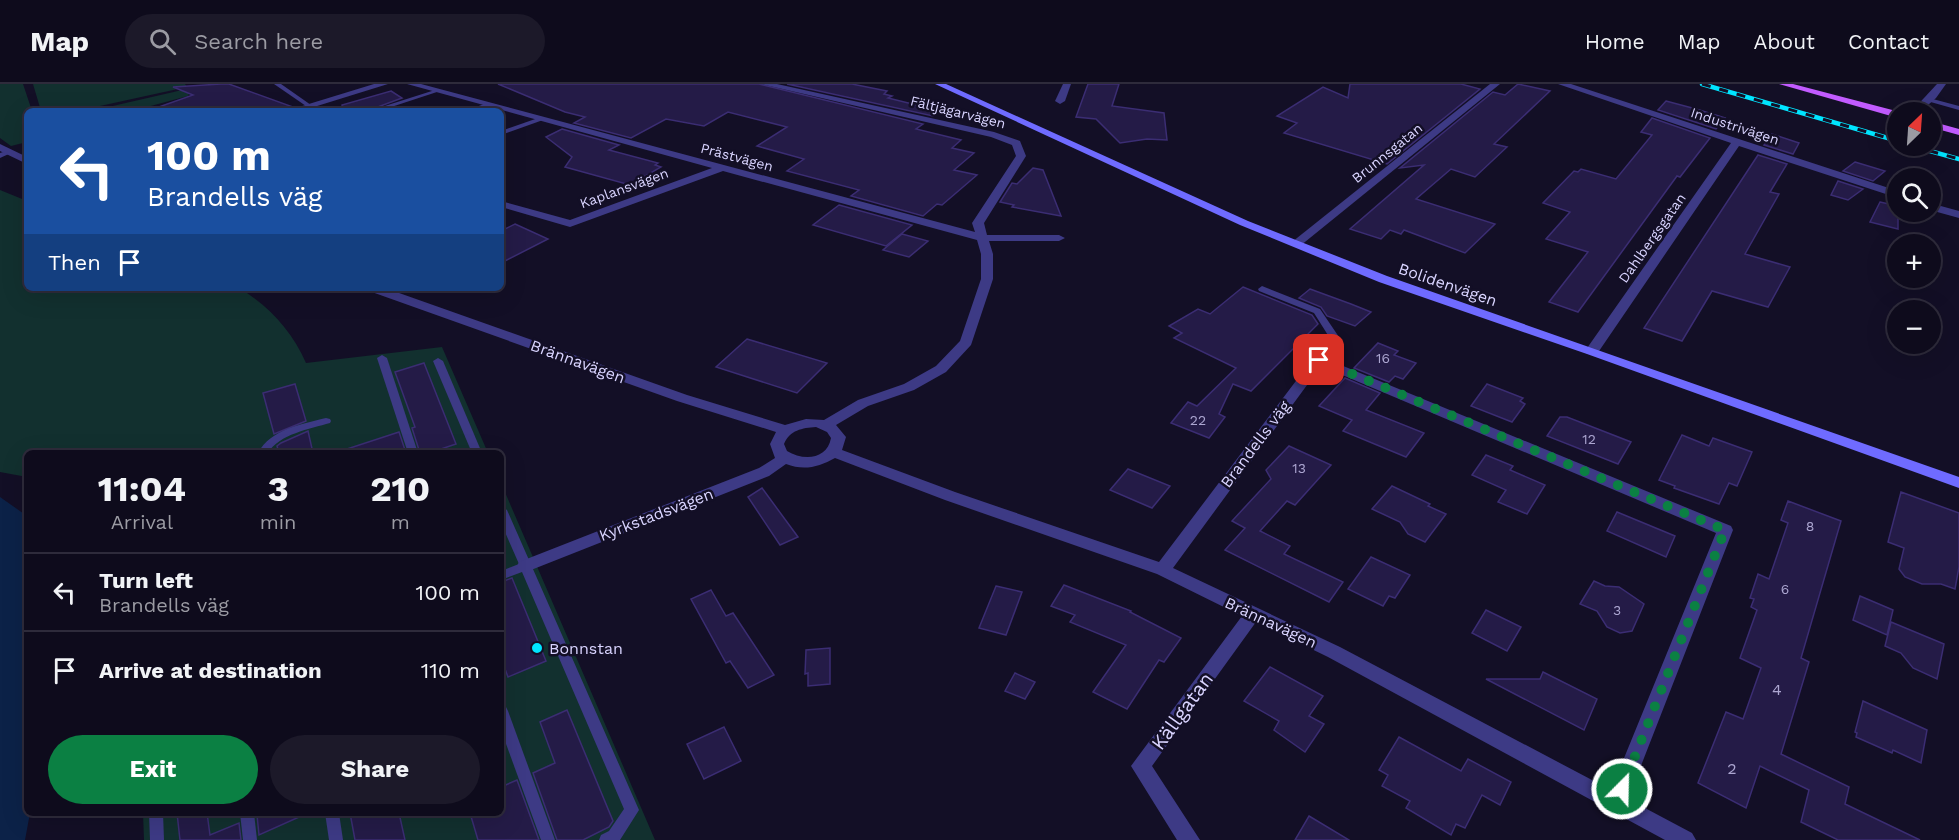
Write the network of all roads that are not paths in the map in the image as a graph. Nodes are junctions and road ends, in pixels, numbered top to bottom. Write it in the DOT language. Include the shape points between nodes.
graph roads {
  1 [pos="277,84"];
  2 [pos="383,84"];
  3 [pos="411,84"];
  4 [pos="765,84"];
  5 [pos="939,84"];
  6 [pos="1067,84"];
  7 [pos="1496,84"];
  8 [pos="1562,84"];
  9 [pos="1783,84"];
  10 [pos="1942,84"];
  11 [pos="437,91"];
  12 [pos="1929,100"];
  13 [pos="1060,101"];
  14 [pos="1927,102"];
  15 [pos="487,105"];
  16 [pos="307,108"];
  17 [pos="382,108"];
  18 [pos="478,108"];
  19 [pos="499,108"];
  20 [pos="1959,108"];
  21 [pos="504,109"];
  22 [pos="1887,112"];
  23 [pos="541,119"];
  24 [pos="1941,127"];
  25 [pos="504,132"];
  26 [pos="1959,132"];
  27 [pos="1737,142"];
  28 [pos="3,151"];
  29 [pos="24,160"];
  30 [pos="722,168"];
  31 [pos="1887,191"];
  32 [pos="504,205"];
  33 [pos="1941,209"];
  34 [pos="1959,215"];
  35 [pos="984,238"];
  36 [pos="1059,238"];
  37 [pos="1296,244"];
  38 [pos="1262,289"];
  39 [pos="381,291"];
  40 [pos="1592,351"];
  41 [pos="382,358"];
  42 [pos="1319,360"];
  43 [pos="438,361"];
  44 [pos="326,421"];
  45 [pos="826,425"];
  46 [pos="785,430"];
  47 [pos="264,450"];
  48 [pos="411,450"];
  49 [pos="476,450"];
  50 [pos="834,452"];
  51 [pos="785,458"];
  52 [pos="1959,483"];
  53 [pos="504,517"];
  54 [pos="525,566"];
  55 [pos="1163,570"];
  56 [pos="504,575"];
  57 [pos="1253,614"];
  58 [pos="504,719"];
  59 [pos="1616,803"];
  60 [pos="156,816"];
  61 [pos="247,816"];
  62 [pos="332,816"];
  63 [pos="157,840"];
  64 [pos="250,840"];
  65 [pos="336,840"];
  66 [pos="548,840"];
  67 [pos="606,840"];
  68 [pos="1189,840"];
  69 [pos="1685,840"];
  1 -- 16 [label="lane"];
  2 -- 16 [label="street"];
  3 -- 11 [label="street, Prästvägen"];
  4 -- 35 [label="street, Fältjägarvägen" via="1016,143 1021,156 978,223"];
  5 -- 37 [label="main road, Bolidenvägen"];
  6 -- 13 [label="street"];
  7 -- 37 [label="street, Brunnsgatan"];
  8 -- 27 [label="street, Industrivägen"];
  9 -- 22 [label="main road"];
  10 -- 12 [label="street"];
  11 -- 15 [label="street, Prästvägen"];
  11 -- 17 [label="lane"];
  12 -- 14 [label="street"];
  12 -- 20 [label="lane"];
  15 -- 18 [label="lane"];
  15 -- 19 [label="street, Prästvägen"];
  21 -- 23 [label="street, Prästvägen"];
  23 -- 25 [label="lane"];
  23 -- 30 [label="street, Prästvägen"];
  24 -- 26 [label="main road"];
  27 -- 31 [label="street, Industrivägen"];
  27 -- 40 [label="street, Dahlbergsgatan"];
  28 -- 29 [label="street"];
  30 -- 32 [label="street, Kaplansvägen" via="570,224"];
  30 -- 35 [label="street, Prästvägen"];
  33 -- 34 [label="street"];
  35 -- 36 [label="street, Prästvägen"];
  35 -- 45 [label="street, Fältjägarvägen" via="987,279 966,342 941,369"];
  37 -- 40 [label="main road, Bolidenvägen" via="1383,279"];
  38 -- 42 [label="lane" via="1322,316 1336,340"];
  39 -- 46 [label="street, Brännavägen" via="682,398"];
  40 -- 52 [label="main road, Bolidenvägen"];
  41 -- 48 [label="lane"];
  42 -- 55 [label="street, Brandells väg"];
  42 -- 59 [label="street" via="1725,530"];
  43 -- 49 [label="lane"];
  44 -- 47 [label="lane" via="276,439"];
  45 -- 46 [label="street" via="801,424"];
  45 -- 50 [label="street" via="840,441"];
  46 -- 51 [label="street" via="777,444"];
  50 -- 51 [label="street" via="811,463"];
  50 -- 55 [label="street, Brännavägen"];
  51 -- 54 [label="street, Kyrkstadsvägen" via="764,472"];
  53 -- 54 [label="lane"];
  54 -- 56 [label="lane"];
  54 -- 67 [label="lane" via="632,810 614,836"];
  55 -- 57 [label="street, Brännavägen"];
  57 -- 59 [label="street, Brännavägen" via="1334,652"];
  57 -- 68 [label="street, Källgatan" via="1141,766"];
  58 -- 66 [label="lane"];
  59 -- 69 [label="street, Brännavägen"];
  60 -- 63 [label="lane"];
  61 -- 64 [label="lane"];
  62 -- 65 [label="lane"];
}
